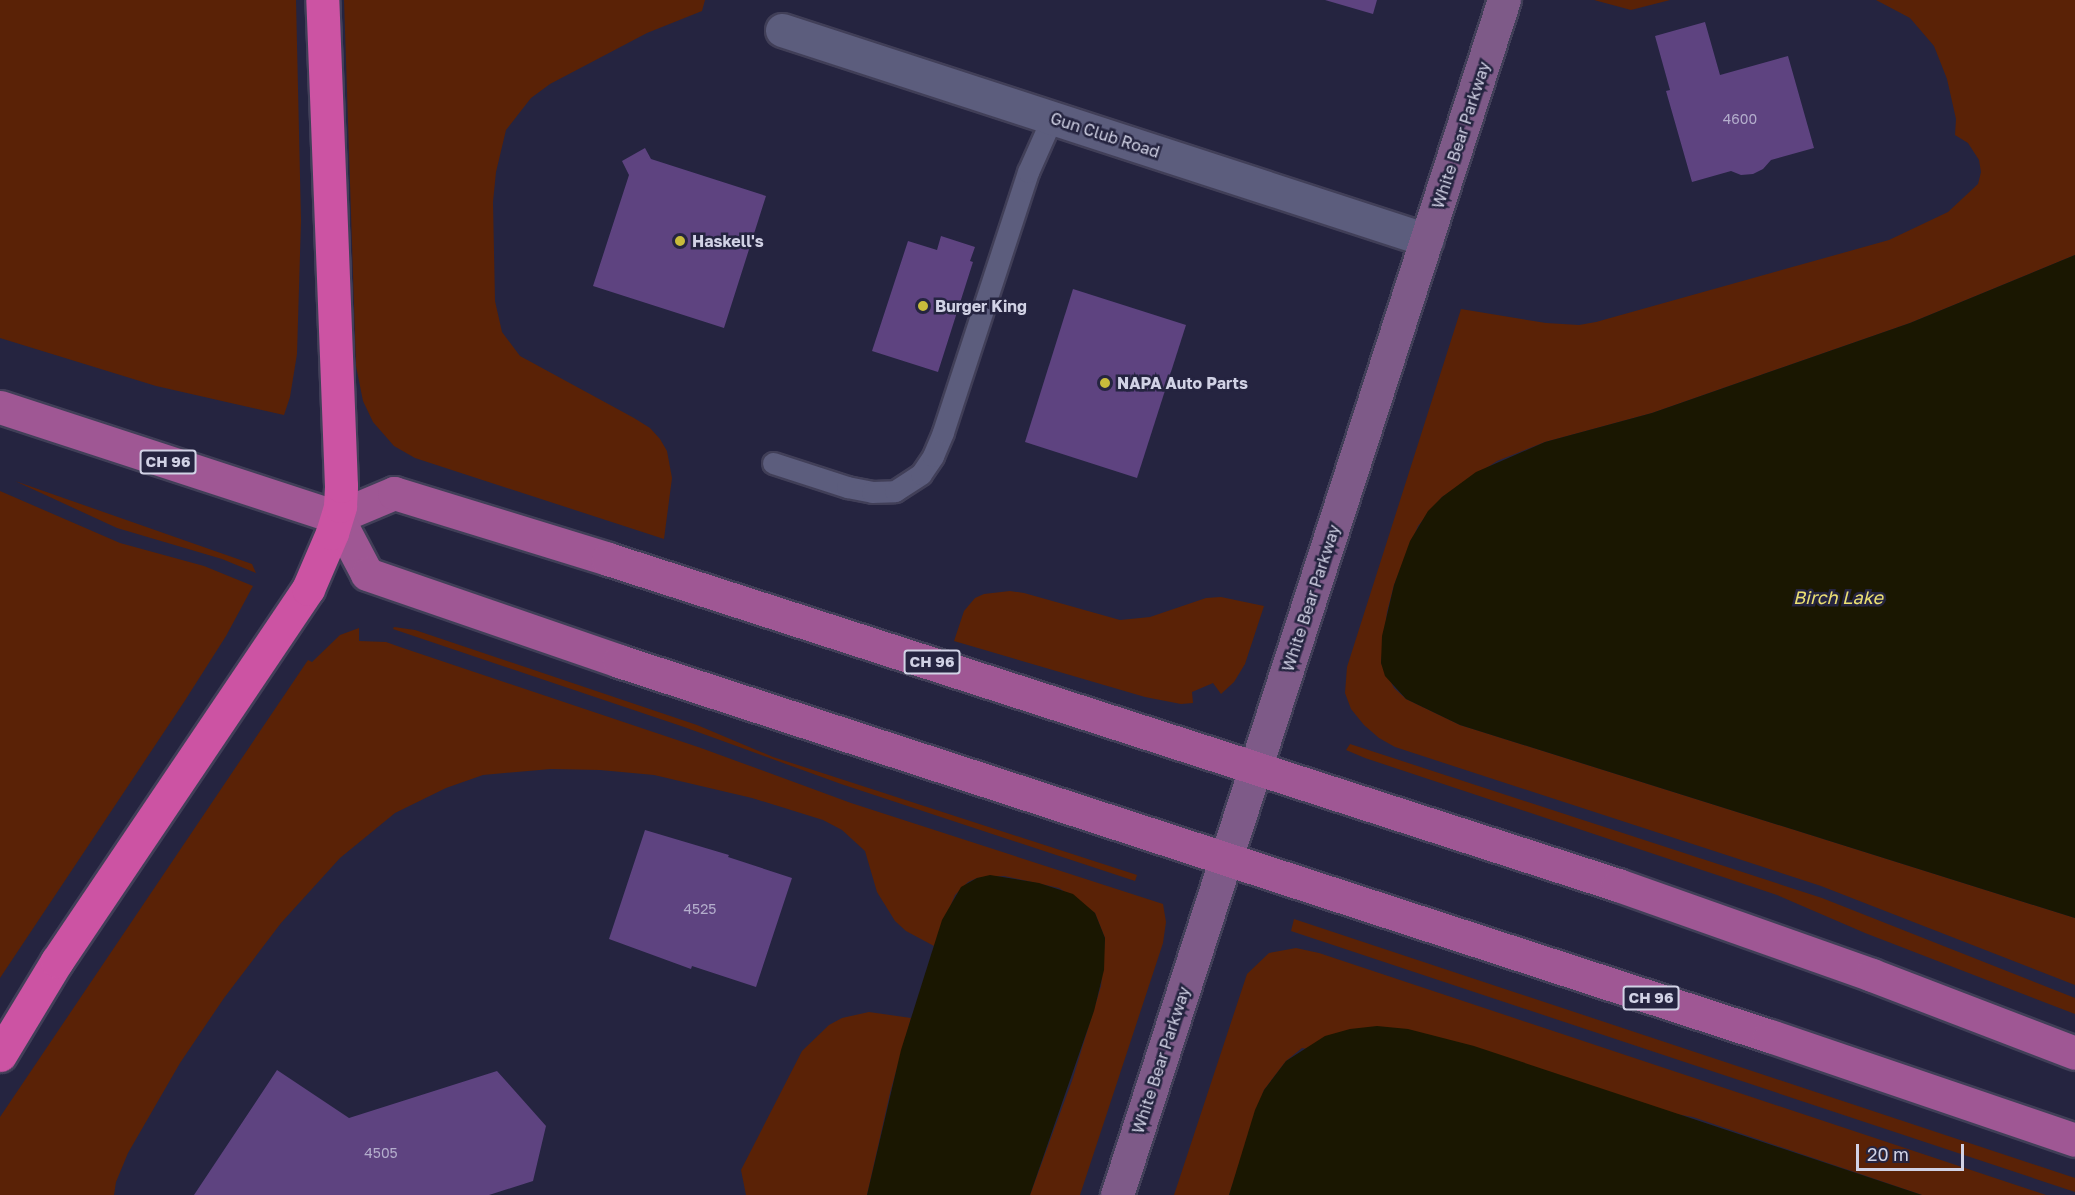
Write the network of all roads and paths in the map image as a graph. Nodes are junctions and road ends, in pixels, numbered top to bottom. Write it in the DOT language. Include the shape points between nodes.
graph roads {
  1 [pos="322,0"];
  2 [pos="1504,0"];
  3 [pos="782,30"];
  4 [pos="1052,118"];
  5 [pos="1427,240"];
  6 [pos="0,407"];
  7 [pos="773,463"];
  8 [pos="337,517"];
  9 [pos="1255,767"];
  10 [pos="1226,859"];
  11 [pos="2075,1053"];
  12 [pos="0,1055"];
  13 [pos="2075,1140"];
  14 [pos="1117,1195"];
  1 -- 8 [label="highway" via="340,474"];
  2 -- 5 [label="street, White Bear Parkway"];
  3 -- 4 [label="street, Gun Club Road"];
  4 -- 5 [label="street, Gun Club Road"];
  4 -- 7 [label="lane" via="1028,172 943,432 921,474 895,491 878,492 848,487"];
  5 -- 9 [label="street, White Bear Parkway"];
  6 -- 8 [label="main road, CH 96"];
  8 -- 9 [label="main road, CH 96" via="394,493"];
  8 -- 10 [label="main road, CH 96" via="367,574 619,661"];
  8 -- 12 [label="highway" via="308,589 57,961"];
  9 -- 10 [label="street, White Bear Parkway"];
  9 -- 11 [label="main road, CH 96" via="1740,927"];
  10 -- 13 [label="main road, CH 96"];
  10 -- 14 [label="street, White Bear Parkway"];
}
